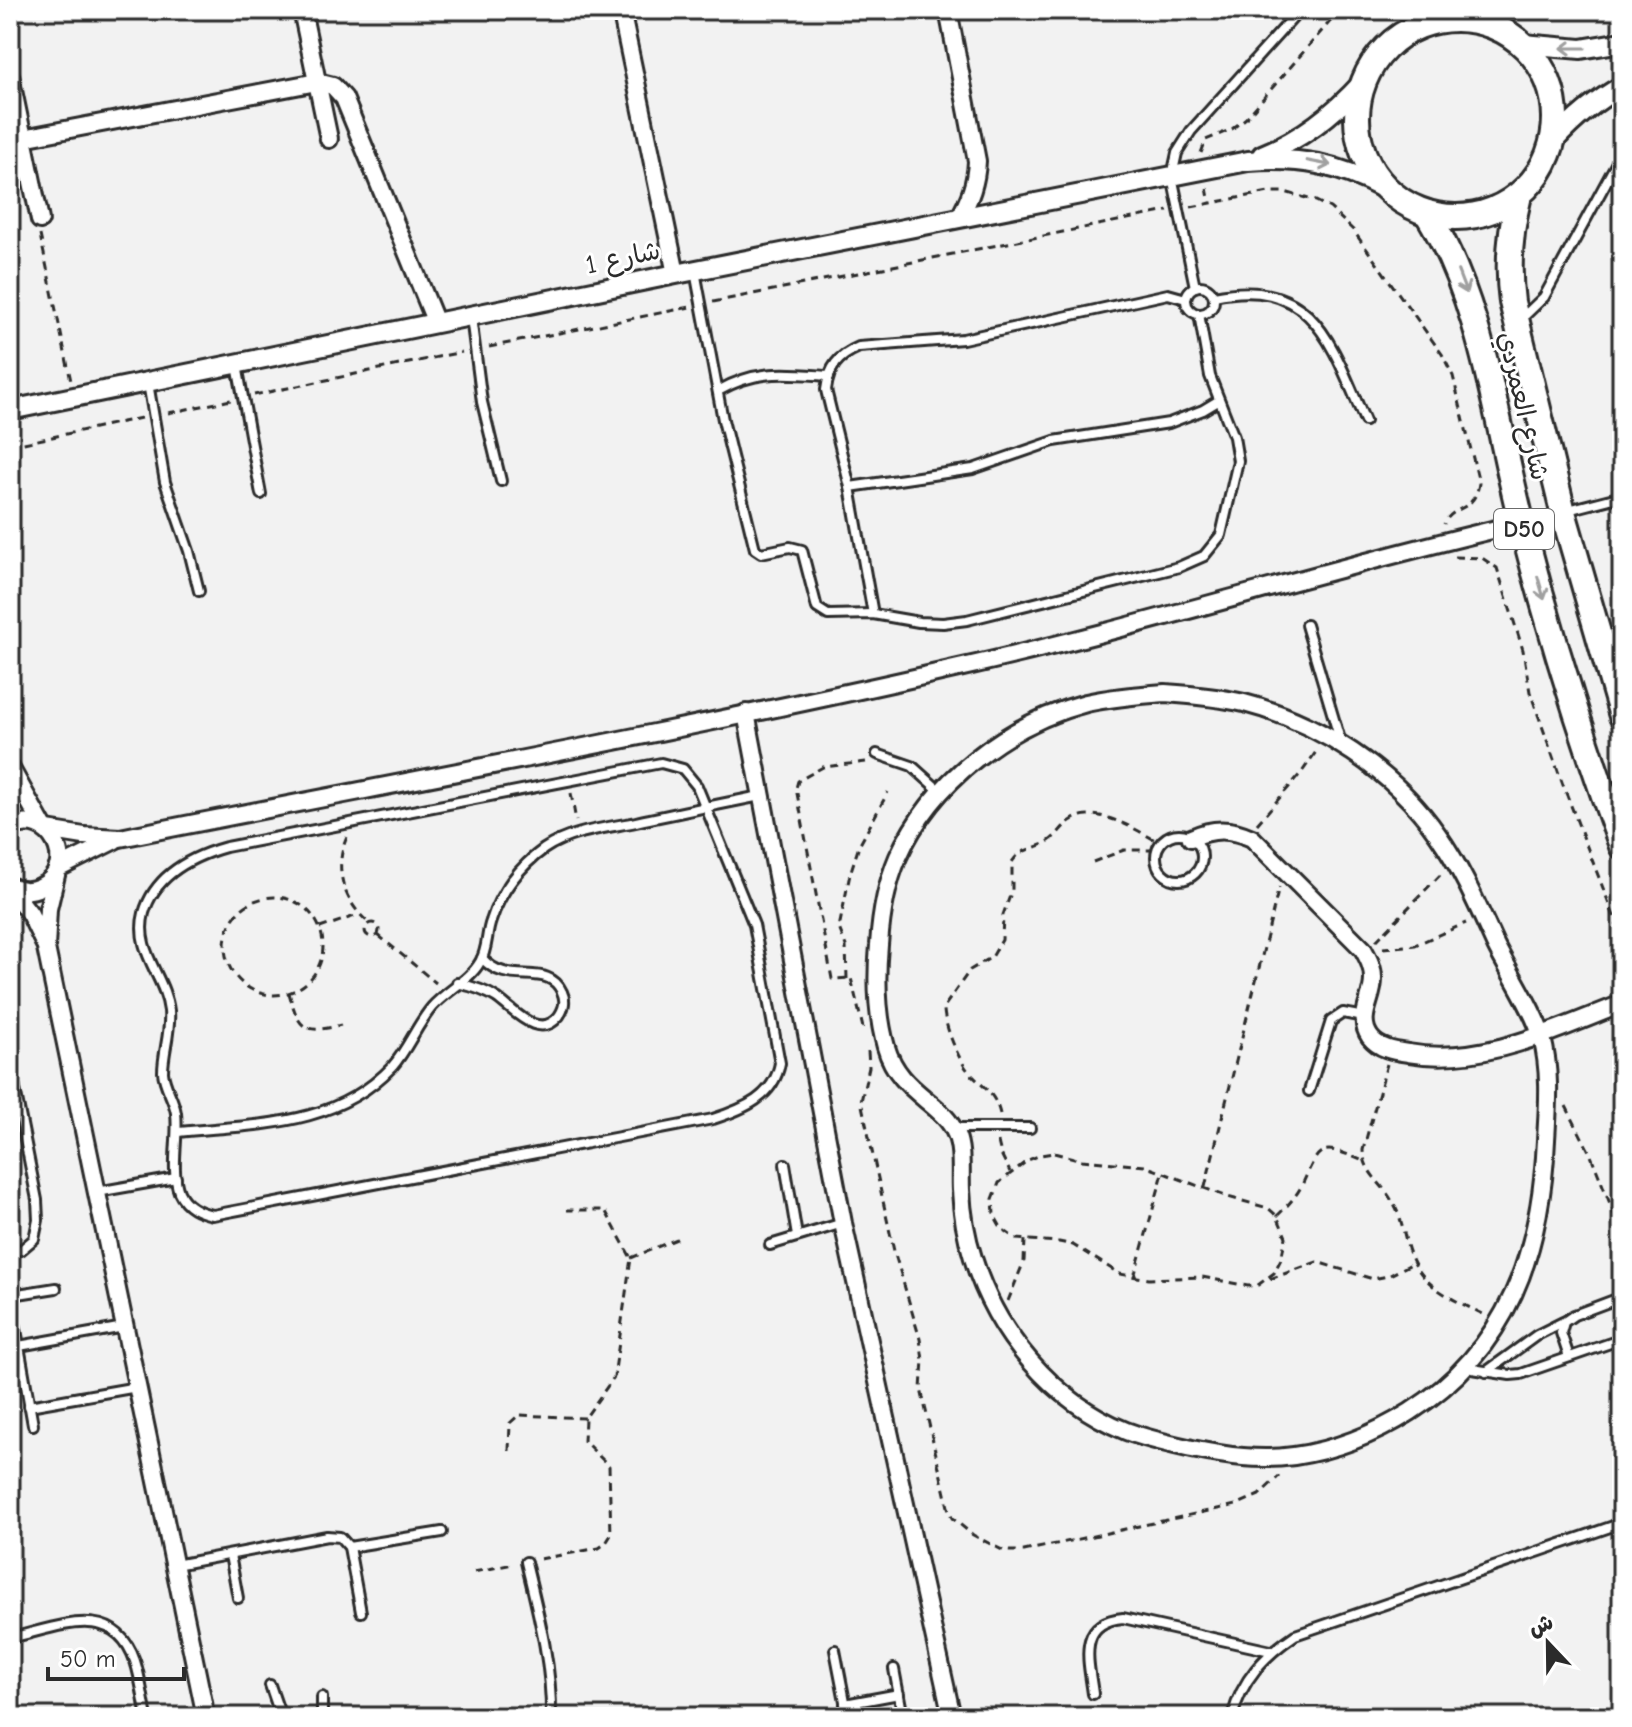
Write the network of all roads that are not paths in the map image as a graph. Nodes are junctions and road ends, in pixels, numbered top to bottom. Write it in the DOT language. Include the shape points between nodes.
graph roads {
  1 [pos="302,10"];
  2 [pos="621,10"];
  3 [pos="948,10"];
  4 [pos="1300,10"];
  5 [pos="1403,10"];
  6 [pos="1491,18"];
  7 [pos="1391,42"];
  8 [pos="1622,42"];
  9 [pos="1523,44"];
  10 [pos="10,76"];
  11 [pos="317,82"];
  12 [pos="1362,83"];
  13 [pos="1622,86"];
  14 [pos="23,138"];
  15 [pos="329,139"];
  16 [pos="1553,142"];
  17 [pos="1622,153"];
  18 [pos="1248,161"];
  19 [pos="1172,176"];
  20 [pos="1385,189"];
  21 [pos="1519,195"];
  22 [pos="1427,213"];
  23 [pos="959,218"];
  24 [pos="40,220"];
  25 [pos="695,270"];
  26 [pos="676,274"];
  27 [pos="1195,287"];
  28 [pos="1214,296"];
  29 [pos="1186,299"];
  30 [pos="1199,314"];
  31 [pos="471,316"];
  32 [pos="436,323"];
  33 [pos="1516,323"];
  34 [pos="237,364"];
  35 [pos="828,376"];
  36 [pos="148,382"];
  37 [pos="718,391"];
  38 [pos="1218,401"];
  39 [pos="10,408"];
  40 [pos="1365,421"];
  41 [pos="501,481"];
  42 [pos="850,487"];
  43 [pos="261,494"];
  44 [pos="1622,496"];
  45 [pos="1563,512"];
  46 [pos="1522,523"];
  47 [pos="199,591"];
  48 [pos="873,614"];
  49 [pos="1306,625"];
  50 [pos="746,713"];
  51 [pos="1622,716"];
  52 [pos="1342,747"];
  53 [pos="877,754"];
  54 [pos="10,767"];
  55 [pos="941,792"];
  56 [pos="762,796"];
  57 [pos="706,807"];
  58 [pos="10,828"];
  59 [pos="45,829"];
  60 [pos="120,838"];
  61 [pos="1191,838"];
  62 [pos="1622,846"];
  63 [pos="57,870"];
  64 [pos="10,887"];
  65 [pos="46,948"];
  66 [pos="482,958"];
  67 [pos="457,983"];
  68 [pos="1622,1004"];
  69 [pos="1364,1017"];
  70 [pos="1542,1035"];
  71 [pos="10,1064"];
  72 [pos="1309,1091"];
  73 [pos="953,1128"];
  74 [pos="1030,1128"];
  75 [pos="178,1132"];
  76 [pos="785,1164"];
  77 [pos="176,1178"];
  78 [pos="97,1192"];
  79 [pos="843,1223"];
  80 [pos="797,1236"];
  81 [pos="770,1245"];
  82 [pos="10,1252"];
  83 [pos="56,1288"];
  84 [pos="1622,1297"];
  85 [pos="10,1301"];
  86 [pos="1564,1322"];
  87 [pos="125,1327"];
  88 [pos="1622,1339"];
  89 [pos="19,1346"];
  90 [pos="1569,1357"];
  91 [pos="1466,1368"];
  92 [pos="1486,1372"];
  93 [pos="137,1387"];
  94 [pos="29,1406"];
  95 [pos="33,1425"];
  96 [pos="1622,1523"];
  97 [pos="442,1532"];
  98 [pos="349,1547"];
  99 [pos="230,1555"];
  100 [pos="526,1562"];
  101 [pos="174,1565"];
  102 [pos="238,1598"];
  103 [pos="361,1612"];
  104 [pos="10,1638"];
  105 [pos="835,1650"];
  106 [pos="1271,1651"];
  107 [pos="894,1669"];
  108 [pos="270,1685"];
  109 [pos="899,1694"];
  110 [pos="1093,1694"];
  111 [pos="322,1697"];
  112 [pos="845,1704"];
  113 [pos="147,1717"];
  114 [pos="206,1717"];
  115 [pos="281,1717"];
  116 [pos="322,1717"];
  117 [pos="551,1717"];
  118 [pos="848,1717"];
  119 [pos="903,1717"];
  120 [pos="952,1717"];
  121 [pos="1232,1717"];
  1 -- 11 [label="street"];
  2 -- 26 [label="street"];
  3 -- 23 [label="street" via="977,161 970,200"];
  4 -- 19 [label="lane" via="1191,131 1177,153"];
  5 -- 7 [label="main road"];
  6 -- 7 [label="main road" via="1430,21"];
  6 -- 9 [label="main road"];
  7 -- 12 [label="main road"];
  8 -- 9 [label="street, one-way" via="1581,49"];
  9 -- 16 [label="main road" via="1548,78 1556,120"];
  10 -- 14 [label="street"];
  11 -- 14 [label="street"];
  11 -- 15 [label="street"];
  11 -- 32 [label="street" via="333,86 344,98"];
  12 -- 18 [label="street, شارع 1" via="1311,130"];
  12 -- 20 [label="main road" via="1358,139 1368,166"];
  13 -- 16 [label="street" via="1575,118"];
  14 -- 24 [label="street"];
  16 -- 21 [label="main road" via="1546,162"];
  17 -- 33 [label="lane" via="1544,297"];
  18 -- 19 [label="street, شارع 1"];
  18 -- 20 [label="street, شارع 1, one-way" via="1319,162"];
  19 -- 23 [label="street, شارع 1"];
  19 -- 27 [label="lane"];
  20 -- 22 [label="main road"];
  21 -- 22 [label="main road" via="1475,216"];
  21 -- 33 [label="main road, شارع العمردي / D50" via="1509,259"];
  22 -- 46 [label="main road, شارع العمردي / D50, one-way" via="1468,299"];
  23 -- 25 [label="street, شارع 1"];
  25 -- 26 [label="street, شارع 1"];
  25 -- 37 [label="lane"];
  26 -- 31 [label="street, شارع 1"];
  27 -- 28 [label="lane" via="1206,287"];
  27 -- 29 [label="lane"];
  28 -- 30 [label="lane" via="1210,311"];
  28 -- 40 [label="lane" via="1266,293 1296,304 1330,343"];
  29 -- 30 [label="lane" via="1189,309"];
  29 -- 35 [label="lane" via="1168,294 963,339 859,347 834,363"];
  30 -- 38 [label="lane"];
  31 -- 32 [label="street, شارع 1"];
  31 -- 41 [label="lane" via="482,402"];
  32 -- 34 [label="street, شارع 1"];
  33 -- 45 [label="main road, شارع العمردي / D50"];
  34 -- 36 [label="street, شارع 1"];
  34 -- 43 [label="lane"];
  35 -- 37 [label="lane" via="753,375"];
  35 -- 42 [label="lane" via="826,390"];
  36 -- 39 [label="street, شارع 1"];
  36 -- 47 [label="lane" via="165,482"];
  37 -- 48 [label="lane" via="755,549 802,550 822,613"];
  38 -- 42 [label="lane" via="1169,423 1054,441 953,473"];
  38 -- 48 [label="lane" via="1238,461 1221,535 1204,556 1179,567 967,620 919,622"];
  42 -- 48 [label="lane"];
  44 -- 45 [label="lane"];
  45 -- 51 [label="main road, شارع العمردي / D50"];
  46 -- 50 [label="street" via="1070,642"];
  46 -- 62 [label="main road, شارع العمردي / D50, one-way"];
  49 -- 52 [label="lane"];
  50 -- 56 [label="street"];
  50 -- 60 [label="street"];
  52 -- 55 [label="street" via="1248,704 1165,693 1123,696 1082,704 1005,738"];
  52 -- 70 [label="street" via="1402,792 1437,833"];
  53 -- 55 [label="lane" via="912,766"];
  54 -- 59 [label="street"];
  55 -- 73 [label="street" via="897,860 884,898 877,968 887,1052 898,1074"];
  56 -- 57 [label="lane"];
  56 -- 79 [label="street"];
  57 -- 66 [label="lane" via="579,834 547,847 512,880 491,920"];
  57 -- 75 [label="lane" via="683,769 661,763 204,853 175,870 152,894 142,937 168,1007 163,1072"];
  57 -- 77 [label="lane" via="754,925 773,1021 778,1076 761,1097 713,1119 213,1215 187,1204"];
  58 -- 59 [label="street" via="25,823"];
  59 -- 60 [label="street"];
  59 -- 63 [label="street" via="57,844"];
  60 -- 63 [label="street"];
  61 -- 61 [label="lane" via="1202,855 1199,868 1189,878 1163,874 1156,863 1158,846 1171,835"];
  61 -- 69 [label="street" via="1222,829 1246,835 1366,949 1373,975"];
  63 -- 64 [label="street" via="35,889"];
  63 -- 65 [label="street"];
  64 -- 65 [label="street"];
  65 -- 78 [label="street"];
  66 -- 67 [label="lane"];
  66 -- 67 [label="lane" via="503,974 534,974 554,982 564,1000 562,1011 547,1025 536,1025 496,997"];
  67 -- 75 [label="lane" via="421,1022 394,1065 345,1103 286,1121"];
  68 -- 70 [label="street"];
  69 -- 70 [label="street" via="1375,1043 1432,1056 1469,1054"];
  69 -- 72 [label="lane" via="1343,1013 1331,1021"];
  70 -- 91 [label="street" via="1549,1083 1534,1238 1501,1322"];
  71 -- 82 [label="lane" via="38,1210 34,1239"];
  73 -- 74 [label="lane"];
  73 -- 91 [label="street" via="966,1228 983,1285 1001,1319 1050,1383 1126,1431 1245,1457 1298,1455 1389,1425"];
  75 -- 77 [label="lane"];
  76 -- 80 [label="lane"];
  77 -- 78 [label="lane"];
  78 -- 87 [label="street"];
  79 -- 80 [label="lane"];
  79 -- 120 [label="street"];
  80 -- 81 [label="lane"];
  83 -- 85 [label="lane" via="18,1294"];
  84 -- 86 [label="lane"];
  85 -- 89 [label="lane"];
  86 -- 90 [label="lane" via="1561,1333"];
  86 -- 92 [label="lane"];
  87 -- 89 [label="lane"];
  87 -- 93 [label="street"];
  88 -- 90 [label="lane"];
  89 -- 94 [label="lane"];
  90 -- 92 [label="lane" via="1521,1374"];
  91 -- 92 [label="lane"];
  93 -- 94 [label="lane"];
  93 -- 101 [label="street"];
  94 -- 95 [label="lane"];
  96 -- 106 [label="lane" via="1295,1635"];
  97 -- 98 [label="lane"];
  98 -- 99 [label="lane" via="334,1535"];
  98 -- 103 [label="lane"];
  99 -- 101 [label="lane"];
  99 -- 102 [label="lane"];
  100 -- 117 [label="lane"];
  101 -- 114 [label="street"];
  104 -- 113 [label="lane" via="85,1623 107,1625 132,1654"];
  105 -- 112 [label="lane"];
  106 -- 110 [label="lane" via="1113,1619 1089,1640"];
  106 -- 121 [label="lane" via="1251,1672"];
  107 -- 109 [label="lane"];
  108 -- 115 [label="lane"];
  109 -- 112 [label="lane"];
  109 -- 119 [label="lane"];
  111 -- 116 [label="lane"];
  112 -- 118 [label="lane"];
}
